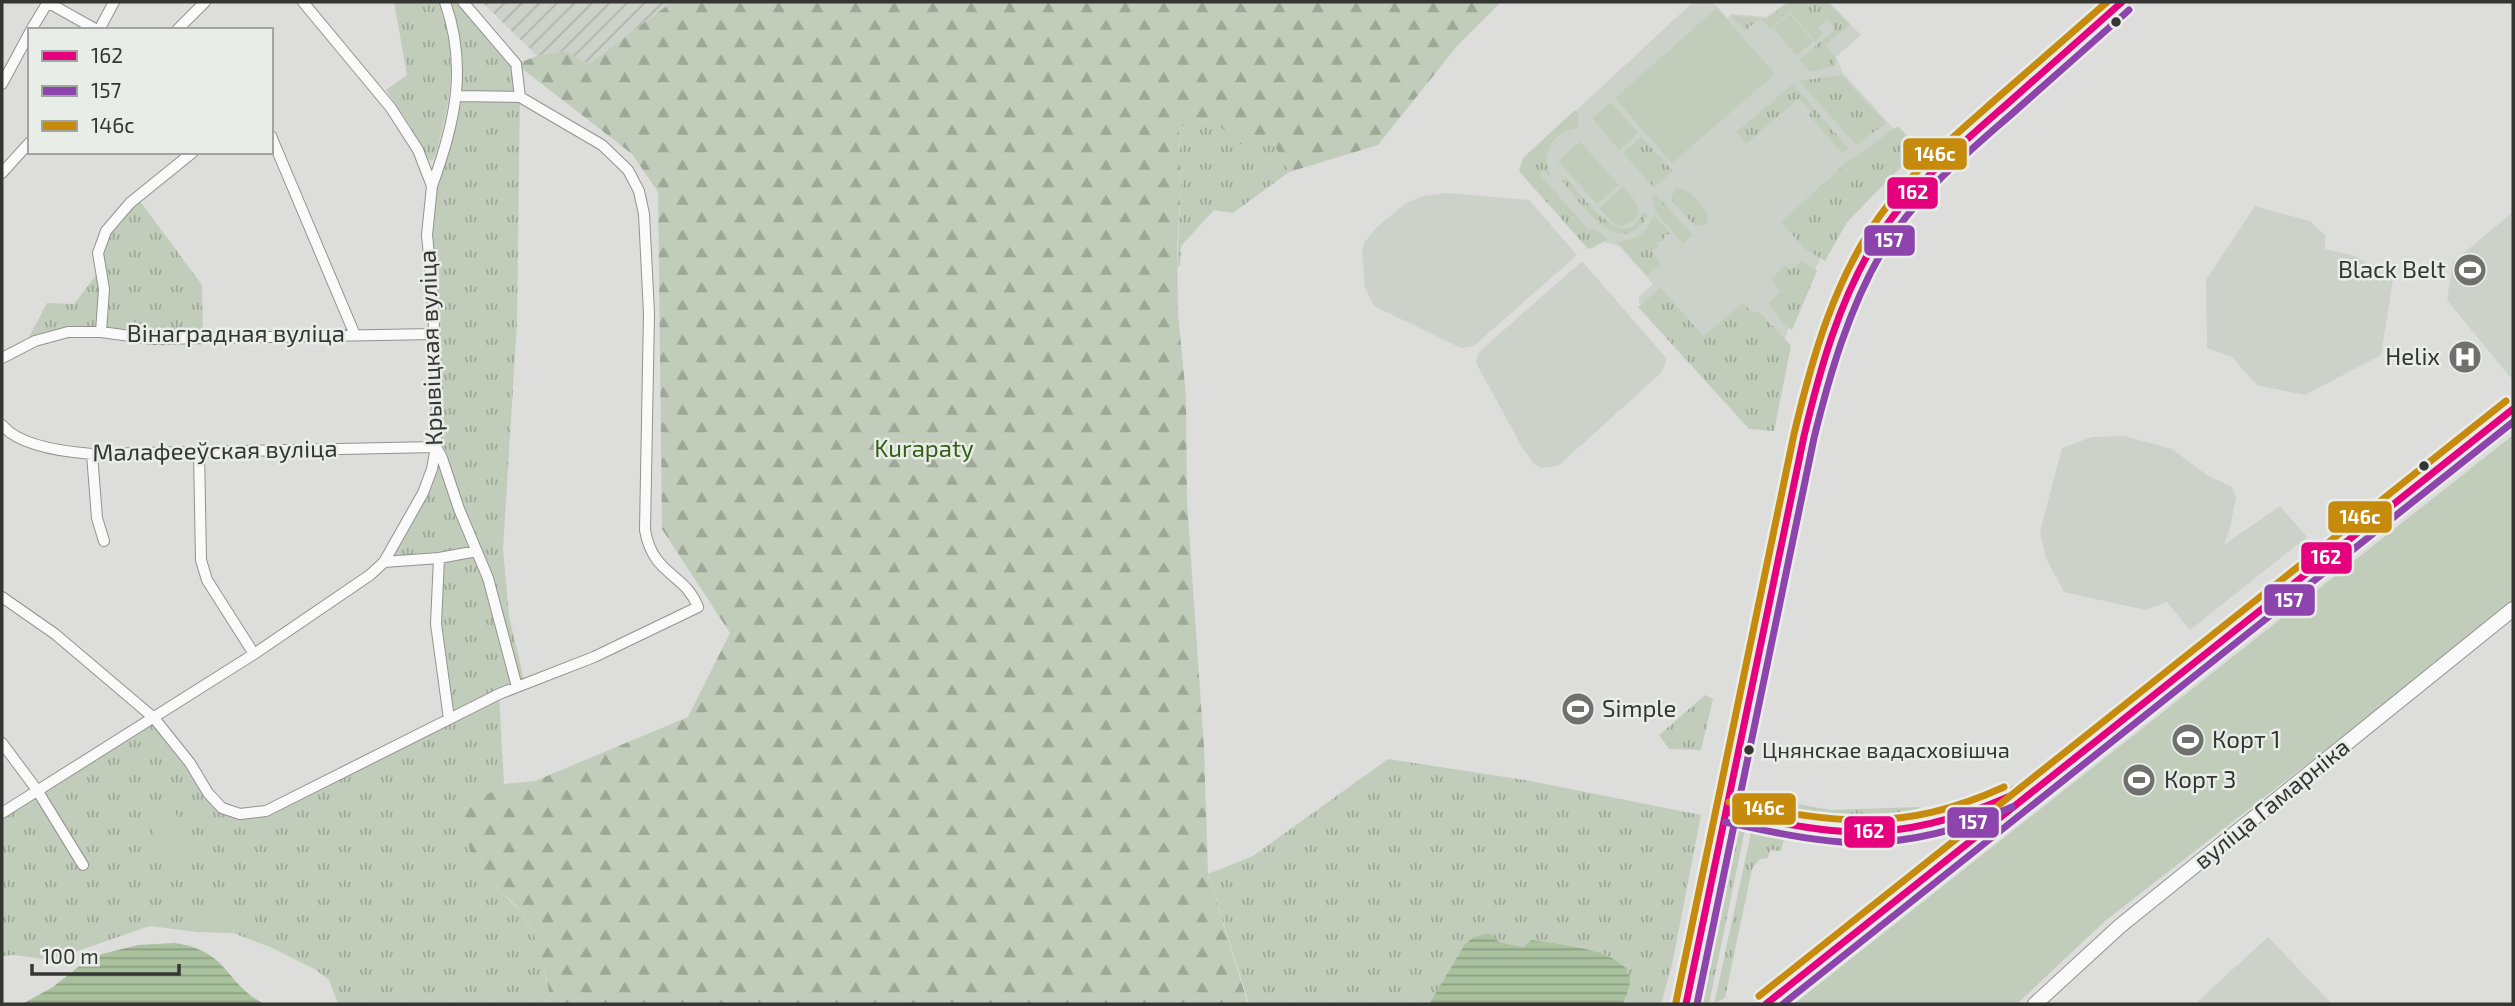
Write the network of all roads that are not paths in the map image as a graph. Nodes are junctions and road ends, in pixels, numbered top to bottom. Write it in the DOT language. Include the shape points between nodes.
graph roads {
  1 [pos="48,2"];
  2 [pos="114,2"];
  3 [pos="303,2"];
  4 [pos="445,2"];
  5 [pos="463,2"];
  6 [pos="2122,2"];
  7 [pos="200,3"];
  8 [pos="32,28"];
  9 [pos="94,28"];
  10 [pos="99,28"];
  11 [pos="179,28"];
  12 [pos="28,35"];
  13 [pos="2,84"];
  14 [pos="457,96"];
  15 [pos="520,97"];
  16 [pos="273,141"];
  17 [pos="28,144"];
  18 [pos="191,154"];
  19 [pos="2,173"];
  20 [pos="432,186"];
  21 [pos="101,332"];
  22 [pos="434,334"];
  23 [pos="355,335"];
  24 [pos="2,358"];
  25 [pos="2513,410"];
  26 [pos="2,425"];
  27 [pos="436,447"];
  28 [pos="199,451"];
  29 [pos="92,454"];
  30 [pos="104,541"];
  31 [pos="477,551"];
  32 [pos="439,558"];
  33 [pos="384,562"];
  34 [pos="2,597"];
  35 [pos="2513,609"];
  36 [pos="254,654"];
  37 [pos="517,687"];
  38 [pos="154,718"];
  39 [pos="449,719"];
  40 [pos="2,743"];
  41 [pos="2064,767"];
  42 [pos="37,790"];
  43 [pos="1727,812"];
  44 [pos="2,813"];
  45 [pos="83,865"];
  46 [pos="1686,1004"];
  47 [pos="1766,1004"];
  48 [pos="2035,1004"];
  1 -- 8 [label="street"];
  1 -- 9 [label="street"];
  2 -- 10 [label="street"];
  3 -- 20 [label="street, Крывіцкая вуліца" via="391,107 418,150"];
  4 -- 14 [label="street" via="457,62"];
  5 -- 15 [label="street" via="516,64"];
  6 -- 43 [label="main road" via="1941,163 1897,212 1860,270 1818,376"];
  7 -- 11 [label="street"];
  12 -- 13 [label="street"];
  14 -- 15 [label="street"];
  14 -- 20 [label="street"];
  15 -- 37 [label="street" via="602,145 628,170 639,191 649,313 645,530 655,559 685,586 698,607 594,657"];
  16 -- 23 [label="street"];
  17 -- 19 [label="street"];
  18 -- 21 [label="street" via="137,197 106,231 98,253 104,289"];
  20 -- 22 [label="street, Крывіцкая вуліца" via="427,235"];
  21 -- 23 [label="street, Вінаградная вуліца" via="152,339"];
  21 -- 24 [label="street, Вінаградная вуліца" via="55,334"];
  22 -- 23 [label="street, Вінаградная вуліца"];
  22 -- 27 [label="street, Крывіцкая вуліца"];
  25 -- 41 [label="main road"];
  26 -- 29 [label="street, Малафееўская вуліца" via="29,441"];
  27 -- 28 [label="street, Малафееўская вуліца"];
  27 -- 31 [label="street"];
  27 -- 33 [label="street, Крывіцкая вуліца" via="424,493"];
  28 -- 29 [label="street, Малафееўская вуліца"];
  28 -- 36 [label="street" via="201,560 207,580"];
  29 -- 30 [label="street" via="97,518"];
  31 -- 32 [label="street"];
  31 -- 37 [label="street" via="491,586"];
  32 -- 33 [label="street"];
  32 -- 39 [label="street" via="436,624"];
  33 -- 36 [label="street, Крывіцкая вуліца"];
  34 -- 38 [label="street" via="55,634"];
  35 -- 48 [label="main road, вуліца Гамарніка" via="2120,926"];
  36 -- 38 [label="street, Крывіцкая вуліца"];
  37 -- 39 [label="street"];
  38 -- 39 [label="street" via="214,801 240,814 266,811"];
  38 -- 42 [label="street, Крывіцкая вуліца"];
  40 -- 42 [label="street"];
  41 -- 43 [label="main road" via="1969,813 1887,829 1816,828"];
  41 -- 47 [label="main road"];
  42 -- 44 [label="street, Крывіцкая вуліца"];
  42 -- 45 [label="street"];
  43 -- 46 [label="main road"];
}
